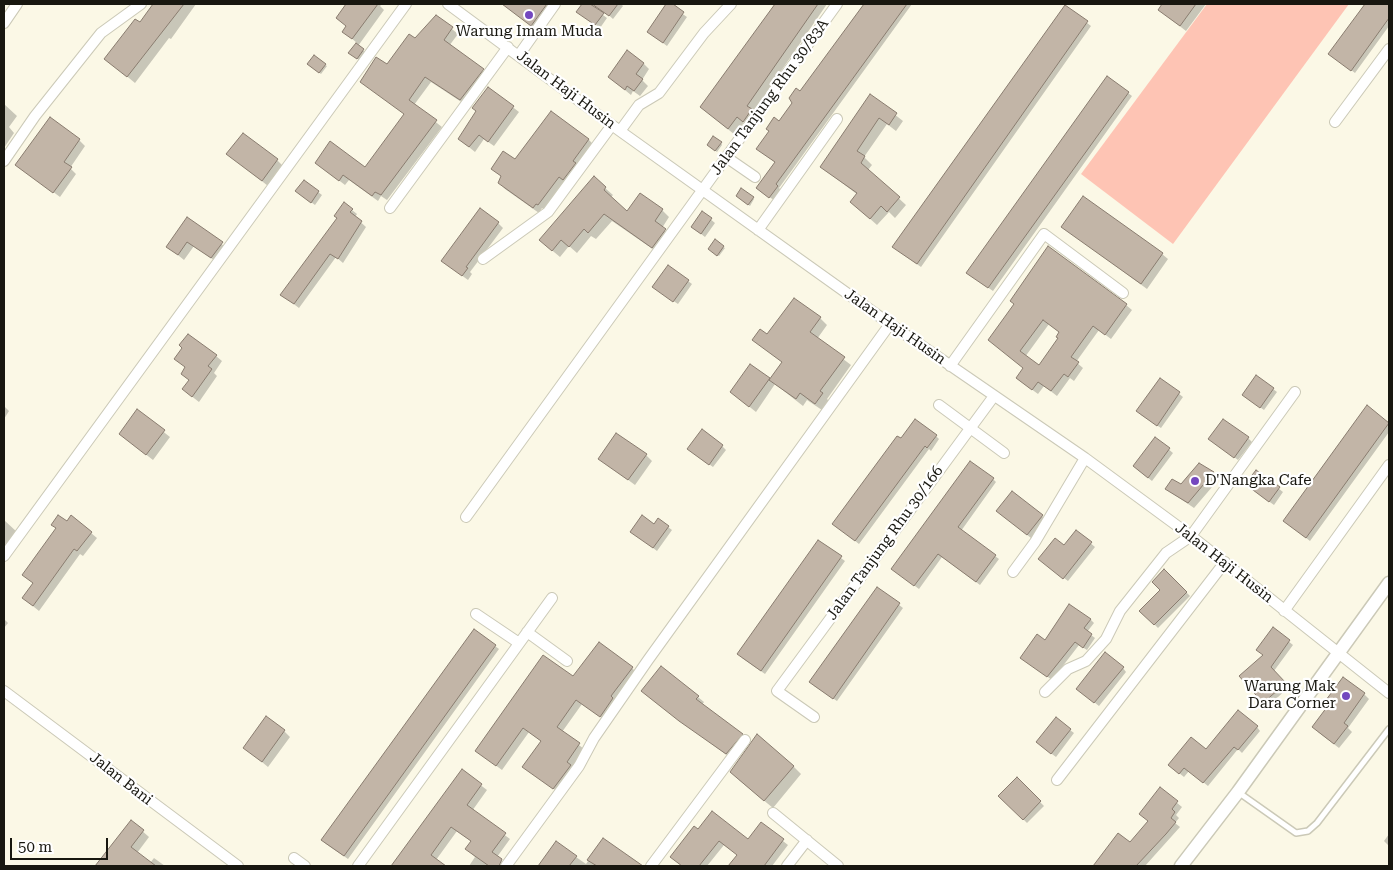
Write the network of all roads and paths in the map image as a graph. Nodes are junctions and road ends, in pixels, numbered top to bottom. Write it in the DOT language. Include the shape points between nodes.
graph roads {
  1 [pos="17,4"];
  2 [pos="141,4"];
  3 [pos="406,4"];
  4 [pos="448,4"];
  5 [pos="555,4"];
  6 [pos="731,4"];
  7 [pos="837,4"];
  8 [pos="4,23"];
  9 [pos="508,47"];
  10 [pos="1389,49"];
  11 [pos="518,54"];
  12 [pos="837,119"];
  13 [pos="1335,122"];
  14 [pos="616,128"];
  15 [pos="726,157"];
  16 [pos="4,161"];
  17 [pos="755,177"];
  18 [pos="703,190"];
  19 [pos="390,208"];
  20 [pos="758,230"];
  21 [pos="483,259"];
  22 [pos="1123,293"];
  23 [pos="890,324"];
  24 [pos="950,366"];
  25 [pos="1294,392"];
  26 [pos="994,396"];
  27 [pos="938,406"];
  28 [pos="970,428"];
  29 [pos="1004,453"];
  30 [pos="1084,458"];
  31 [pos="1389,465"];
  32 [pos="466,517"];
  33 [pos="1191,536"];
  34 [pos="4,556"];
  35 [pos="1225,562"];
  36 [pos="1013,572"];
  37 [pos="1389,583"];
  38 [pos="552,598"];
  39 [pos="1284,611"];
  40 [pos="476,614"];
  41 [pos="527,632"];
  42 [pos="519,644"];
  43 [pos="1338,653"];
  44 [pos="567,661"];
  45 [pos="4,691"];
  46 [pos="1046,692"];
  47 [pos="1389,693"];
  48 [pos="814,717"];
  49 [pos="1389,729"];
  50 [pos="745,740"];
  51 [pos="1057,780"];
  52 [pos="1238,792"];
  53 [pos="773,813"];
  54 [pos="807,840"];
  55 [pos="294,858"];
  56 [pos="238,866"];
  57 [pos="306,866"];
  58 [pos="358,866"];
  59 [pos="506,866"];
  60 [pos="651,866"];
  61 [pos="787,866"];
  62 [pos="838,866"];
  63 [pos="1181,866"];
  1 -- 8 [label="street"];
  2 -- 16 [label="street" via="101,33"];
  3 -- 34 [label="street"];
  4 -- 9 [label="street, Jalan Haji Husin"];
  5 -- 11 [label="street"];
  6 -- 14 [label="street" via="704,33 659,92 639,105"];
  7 -- 15 [label="street, Jalan Tanjung Rhu 30/83A"];
  9 -- 11 [label="street, Jalan Haji Husin"];
  9 -- 19 [label="street"];
  10 -- 13 [label="street"];
  11 -- 14 [label="street, Jalan Haji Husin"];
  12 -- 20 [label="street"];
  14 -- 18 [label="street, Jalan Haji Husin"];
  14 -- 21 [label="street" via="548,212"];
  15 -- 17 [label="street"];
  15 -- 18 [label="street, Jalan Tanjung Rhu 30/83A"];
  18 -- 20 [label="street, Jalan Haji Husin"];
  18 -- 32 [label="street, Jalan Tanjung Rhu 30/83A"];
  20 -- 23 [label="street, Jalan Haji Husin"];
  22 -- 24 [label="street" via="1044,234"];
  23 -- 24 [label="street, Jalan Haji Husin"];
  23 -- 59 [label="street" via="648,660 594,738 579,766"];
  24 -- 26 [label="street, Jalan Haji Husin"];
  25 -- 33 [label="street"];
  26 -- 28 [label="street, Jalan Tanjung Rhu 30/166"];
  26 -- 30 [label="street, Jalan Haji Husin"];
  27 -- 28 [label="street"];
  28 -- 29 [label="street"];
  28 -- 48 [label="street, Jalan Tanjung Rhu 30/166" via="777,691"];
  30 -- 33 [label="street, Jalan Haji Husin"];
  30 -- 36 [label="street" via="1035,542"];
  31 -- 39 [label="street"];
  33 -- 35 [label="street, Jalan Haji Husin"];
  33 -- 46 [label="street" via="1166,553 1120,611 1106,639 1086,661 1068,669"];
  35 -- 39 [label="street, Jalan Haji Husin"];
  35 -- 51 [label="street"];
  37 -- 43 [label="street"];
  38 -- 41 [label="street"];
  39 -- 43 [label="street, Jalan Haji Husin"];
  40 -- 42 [label="street"];
  41 -- 42 [label="street"];
  41 -- 44 [label="street"];
  42 -- 58 [label="street"];
  43 -- 47 [label="street, Jalan Haji Husin"];
  43 -- 52 [label="street"];
  45 -- 56 [label="street, Jalan Bani"];
  49 -- 52 [label="lane" via="1308,831 1296,834"];
  50 -- 60 [label="street"];
  52 -- 63 [label="street"];
  53 -- 54 [label="street"];
  54 -- 61 [label="street"];
  54 -- 62 [label="street"];
  55 -- 57 [label="street"];
}
